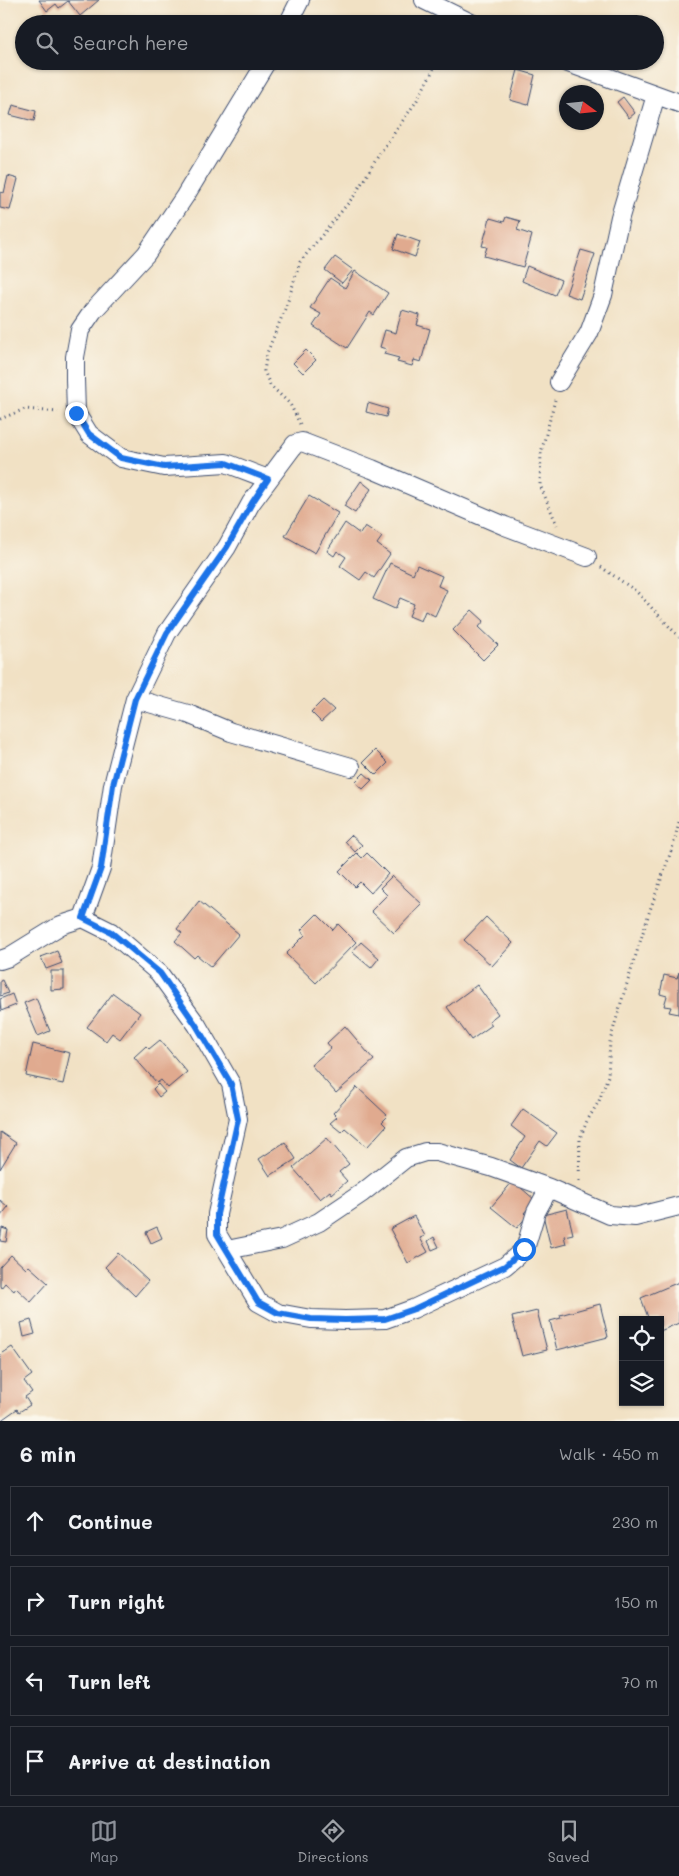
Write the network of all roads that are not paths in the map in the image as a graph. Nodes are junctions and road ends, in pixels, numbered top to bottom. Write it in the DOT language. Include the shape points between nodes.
graph roads {
  1 [pos="300,0"];
  2 [pos="424,0"];
  3 [pos="292,15"];
  4 [pos="455,15"];
  5 [pos="262,70"];
  6 [pos="588,70"];
  7 [pos="656,95"];
  8 [pos="679,103"];
  9 [pos="559,382"];
  10 [pos="268,479"];
  11 [pos="587,557"];
  12 [pos="135,699"];
  13 [pos="352,767"];
  14 [pos="83,918"];
  15 [pos="0,960"];
  16 [pos="549,1188"];
  17 [pos="679,1206"];
  18 [pos="227,1250"];
  1 -- 3 [label="street"];
  2 -- 4 [label="street"];
  5 -- 10 [label="street" via="146,254 93,311 80,330 75,357 76,413 89,434 121,458 164,467 226,463"];
  6 -- 7 [label="street"];
  7 -- 8 [label="street"];
  7 -- 9 [label="street" via="620,217 603,295 589,333"];
  10 -- 11 [label="street" via="294,444 302,442"];
  10 -- 12 [label="street" via="227,547 167,633"];
  12 -- 13 [label="street" via="188,714 231,732"];
  12 -- 14 [label="street" via="113,785 101,868"];
  14 -- 15 [label="street" via="61,925"];
  14 -- 18 [label="street" via="111,932 160,973 231,1084 238,1119 217,1214 217,1234"];
  16 -- 17 [label="street" via="610,1215 635,1217"];
  16 -- 18 [label="street" via="491,1167 437,1152 425,1152 406,1158 318,1222 282,1238"];
  16 -- 18 [label="street" via="536,1212 524,1249 505,1266 414,1309 385,1319 311,1319 278,1313 258,1302"];
}
